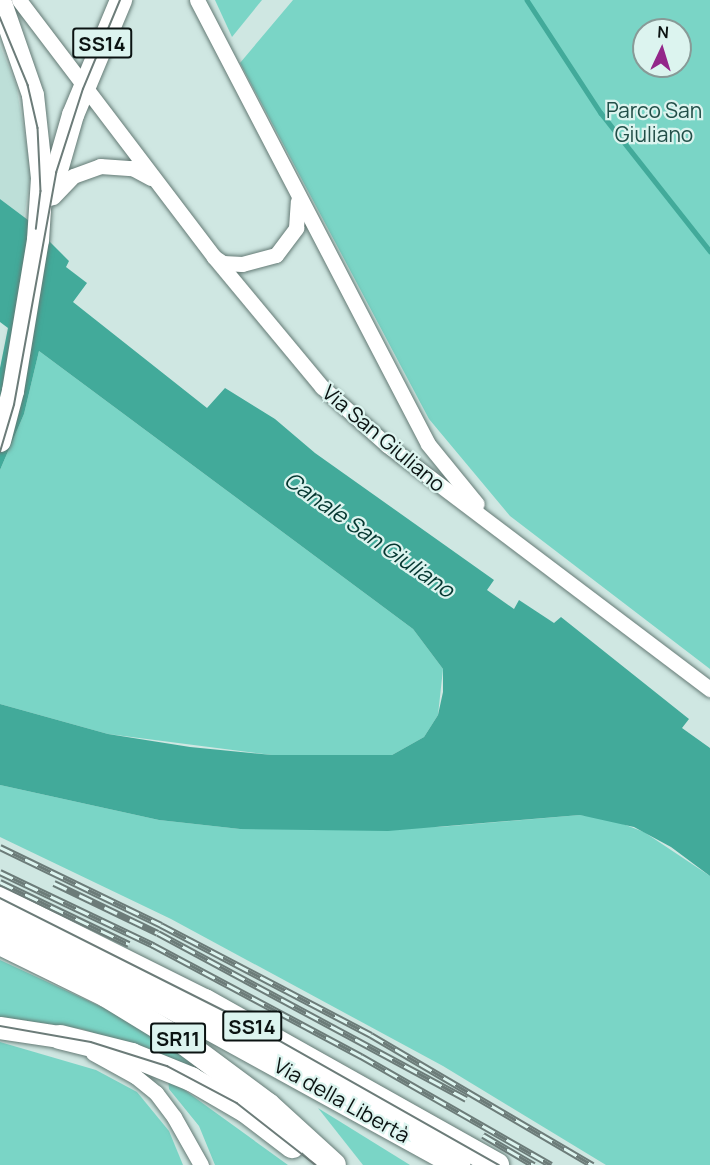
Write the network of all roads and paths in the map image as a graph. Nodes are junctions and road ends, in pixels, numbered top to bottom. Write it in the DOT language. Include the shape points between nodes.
graph roads {
  1 [pos="0,0"];
  2 [pos="19,0"];
  3 [pos="121,0"];
  4 [pos="197,0"];
  5 [pos="85,86"];
  6 [pos="160,186"];
  7 [pos="298,195"];
  8 [pos="48,204"];
  9 [pos="39,232"];
  10 [pos="214,257"];
  11 [pos="0,441"];
  12 [pos="523,546"];
  13 [pos="710,689"];
  14 [pos="0,899"];
  15 [pos="0,922"];
  16 [pos="0,944"];
  17 [pos="0,1028"];
  18 [pos="60,1037"];
  19 [pos="355,1107"];
  20 [pos="201,1165"];
  21 [pos="314,1165"];
  22 [pos="334,1165"];
  23 [pos="449,1165"];
  24 [pos="458,1165"];
  25 [pos="497,1165"];
  1 -- 9 [label="main road" via="28,75 38,118 42,170"];
  2 -- 5 [label="street, Via San Giuliano"];
  3 -- 5 [label="main road, Via San Giuliano / SS14"];
  4 -- 7 [label="street, Via San Giuliano"];
  5 -- 6 [label="street, Via San Giuliano"];
  5 -- 8 [label="main road, Via San Giuliano / SS14"];
  6 -- 8 [label="street, Via San Giuliano" via="132,168 100,166 73,176"];
  6 -- 10 [label="street, Via San Giuliano"];
  7 -- 10 [label="street" via="297,224 276,255 242,264 223,263"];
  7 -- 12 [label="street, Via San Giuliano" via="428,444 461,487"];
  8 -- 9 [label="main road, Via San Giuliano / SS14"];
  9 -- 11 [label="main road" via="20,352"];
  10 -- 12 [label="street, Via San Giuliano" via="286,348 351,416"];
  12 -- 13 [label="street, Via San Giuliano"];
  14 -- 25 [label="highway, SS14" via="214,1006"];
  15 -- 19 [label="highway, Via della Libertà / SR11" via="142,991"];
  16 -- 22 [label="highway, Via della Libertà / SR11" via="106,995 183,1041 268,1105"];
  17 -- 18 [label="main road"];
  18 -- 20 [label="street" via="135,1076 156,1093"];
  18 -- 21 [label="highway" via="132,1055 191,1079 246,1111"];
  19 -- 23 [label="highway, SR11"];
  19 -- 24 [label="highway, Via della Libertà / SR11"];
}
